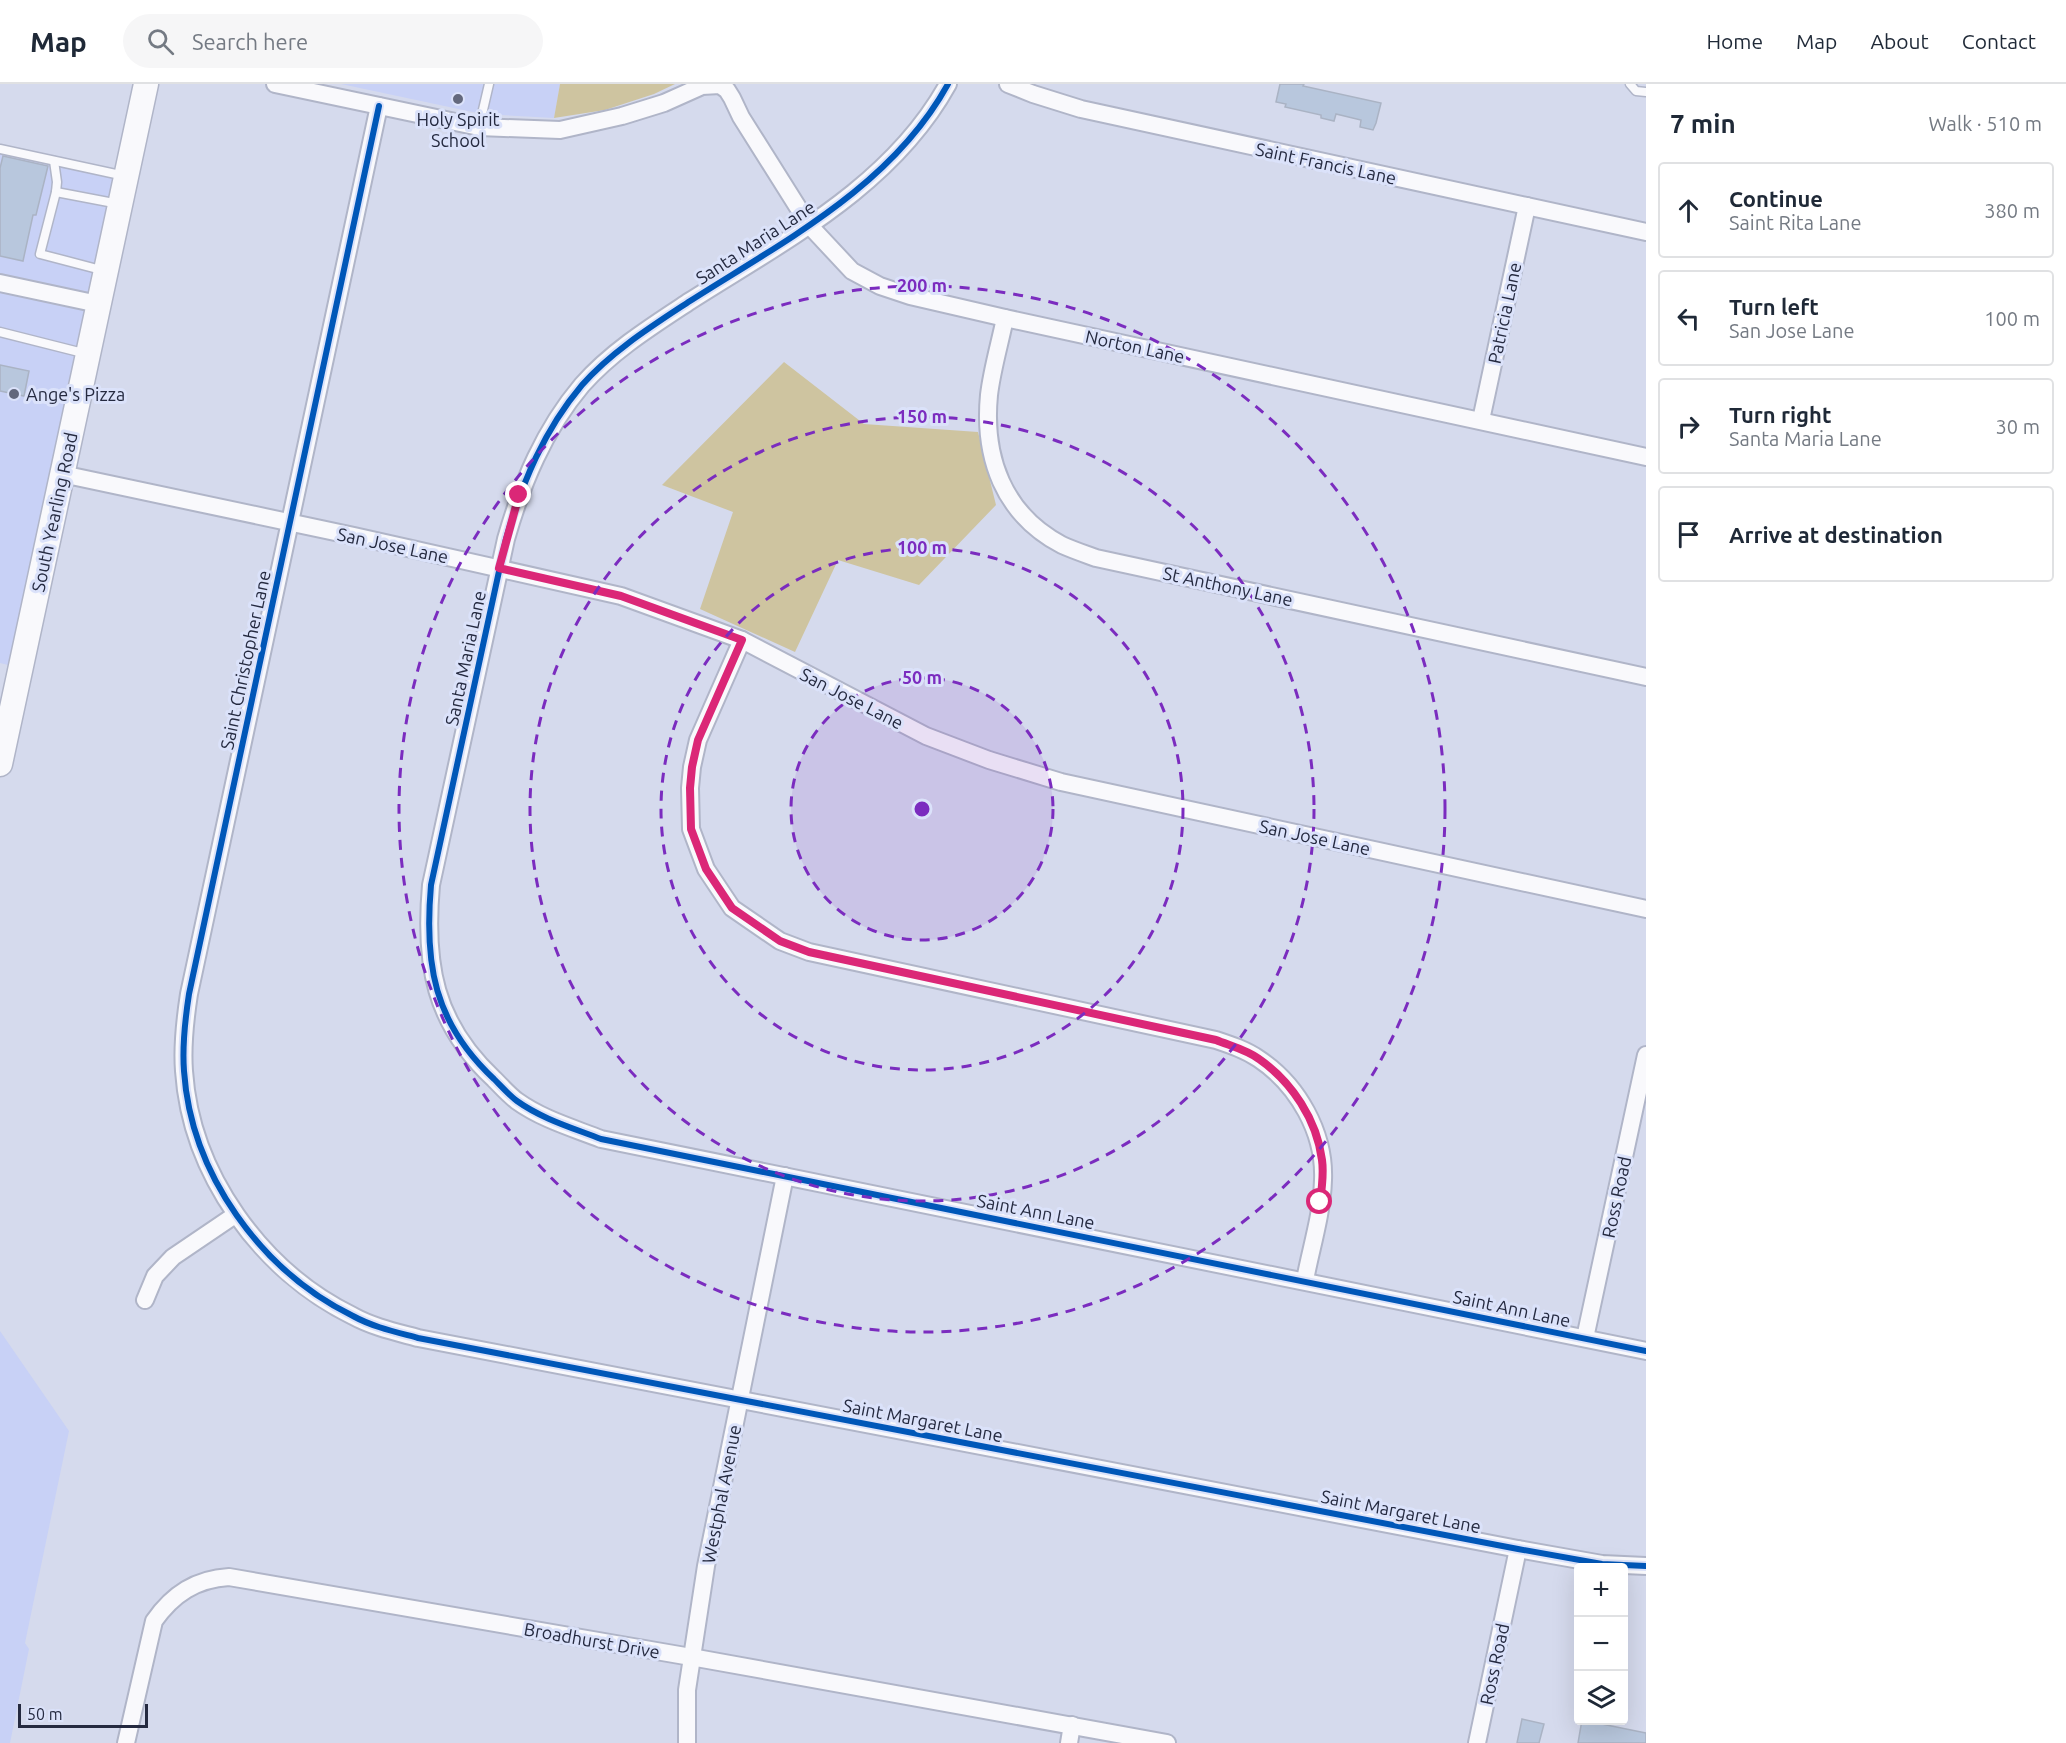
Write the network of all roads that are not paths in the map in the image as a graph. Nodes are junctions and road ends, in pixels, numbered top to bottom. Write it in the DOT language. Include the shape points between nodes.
graph roads {
  1 [pos="146,84"];
  2 [pos="276,84"];
  3 [pos="489,84"];
  4 [pos="948,84"];
  5 [pos="1008,84"];
  6 [pos="1630,84"];
  7 [pos="720,85"];
  8 [pos="1646,92"];
  9 [pos="379,106"];
  10 [pos="478,127"];
  11 [pos="0,149"];
  12 [pos="54,161"];
  13 [pos="126,176"];
  14 [pos="56,192"];
  15 [pos="120,204"];
  16 [pos="1527,206"];
  17 [pos="809,225"];
  18 [pos="1646,232"];
  19 [pos="105,271"];
  20 [pos="0,283"];
  21 [pos="98,304"];
  22 [pos="1005,318"];
  23 [pos="0,332"];
  24 [pos="87,354"];
  25 [pos="1481,420"];
  26 [pos="1646,457"];
  27 [pos="62,474"];
  28 [pos="290,522"];
  29 [pos="499,568"];
  30 [pos="742,640"];
  31 [pos="1646,676"];
  32 [pos="0,764"];
  33 [pos="1646,909"];
  34 [pos="454,1033"];
  35 [pos="1646,1055"];
  36 [pos="785,1176"];
  37 [pos="235,1215"];
  38 [pos="1305,1280"];
  39 [pos="145,1300"];
  40 [pos="1585,1338"];
  41 [pos="1646,1351"];
  42 [pos="740,1400"];
  43 [pos="1518,1549"];
  44 [pos="1646,1566"];
  45 [pos="691,1657"];
  46 [pos="1072,1725"];
  47 [pos="126,1743"];
  48 [pos="687,1743"];
  49 [pos="1069,1743"];
  50 [pos="1167,1743"];
  51 [pos="1477,1743"];
  1 -- 13 [label="street, South Yearling Road"];
  2 -- 9 [label="street"];
  3 -- 10 [label="lane"];
  4 -- 17 [label="street, Santa Maria Lane" via="923,122 873,177"];
  5 -- 16 [label="street, Saint Francis Lane" via="1081,109"];
  6 -- 8 [label="lane" via="1636,91"];
  7 -- 10 [label="street" via="702,86 664,103 591,125 560,130"];
  7 -- 17 [label="street, Norton Lane" via="727,90"];
  9 -- 10 [label="street"];
  9 -- 28 [label="street, Saint Christopher Lane"];
  11 -- 12 [label="lane"];
  12 -- 13 [label="lane"];
  12 -- 14 [label="lane"];
  13 -- 15 [label="street, South Yearling Road"];
  14 -- 15 [label="lane"];
  14 -- 19 [label="lane" via="40,254"];
  15 -- 19 [label="street, South Yearling Road"];
  16 -- 18 [label="street, Saint Francis Lane"];
  16 -- 25 [label="street, Patricia Lane"];
  17 -- 22 [label="street, Norton Lane" via="852,271 880,286"];
  17 -- 29 [label="street, Santa Maria Lane" via="650,327 583,385 538,451 519,495"];
  19 -- 21 [label="street, South Yearling Road"];
  20 -- 21 [label="street"];
  21 -- 24 [label="street, South Yearling Road"];
  22 -- 25 [label="street, Norton Lane"];
  22 -- 31 [label="street, St Anthony Lane" via="990,393 988,432 994,465 1008,497 1033,525 1062,544 1096,558"];
  23 -- 24 [label="lane"];
  24 -- 27 [label="street, South Yearling Road"];
  25 -- 26 [label="street, Norton Lane"];
  27 -- 28 [label="street, San Jose Lane"];
  27 -- 32 [label="street, South Yearling Road"];
  28 -- 29 [label="street, San Jose Lane"];
  28 -- 37 [label="street, Saint Christopher Lane" via="189,994 184,1034 184,1072 197,1136"];
  29 -- 30 [label="street, San Jose Lane" via="621,596"];
  29 -- 34 [label="street, Santa Maria Lane" via="431,885 430,961 438,996"];
  30 -- 33 [label="street, San Jose Lane" via="926,736 1051,779"];
  30 -- 38 [label="street" via="698,740 690,788 691,829 698,850 732,908 780,941 809,952 1216,1040 1259,1058 1295,1093 1307,1112 1322,1159 1320,1202"];
  34 -- 36 [label="street, Saint Ann Lane" via="483,1069 517,1101 556,1122 601,1139"];
  35 -- 40 [label="street, Ross Road"];
  36 -- 38 [label="street, Saint Ann Lane"];
  36 -- 42 [label="street, Westphal Avenue"];
  37 -- 39 [label="street" via="173,1257 155,1276"];
  37 -- 42 [label="street, Saint Margaret Lane" via="297,1280 338,1308 385,1329"];
  38 -- 40 [label="street, Saint Ann Lane"];
  40 -- 41 [label="street, Saint Ann Lane"];
  42 -- 43 [label="street, Saint Margaret Lane"];
  42 -- 45 [label="street, Westphal Avenue"];
  43 -- 44 [label="street, Saint Margaret Lane" via="1602,1564"];
  43 -- 51 [label="street, Ross Road"];
  45 -- 46 [label="street, Broadhurst Drive"];
  45 -- 47 [label="street, Broadhurst Drive" via="251,1580 212,1578 183,1590 154,1620"];
  45 -- 48 [label="street, Westphal Avenue"];
  46 -- 49 [label="street"];
  46 -- 50 [label="street, Broadhurst Drive"];
}
